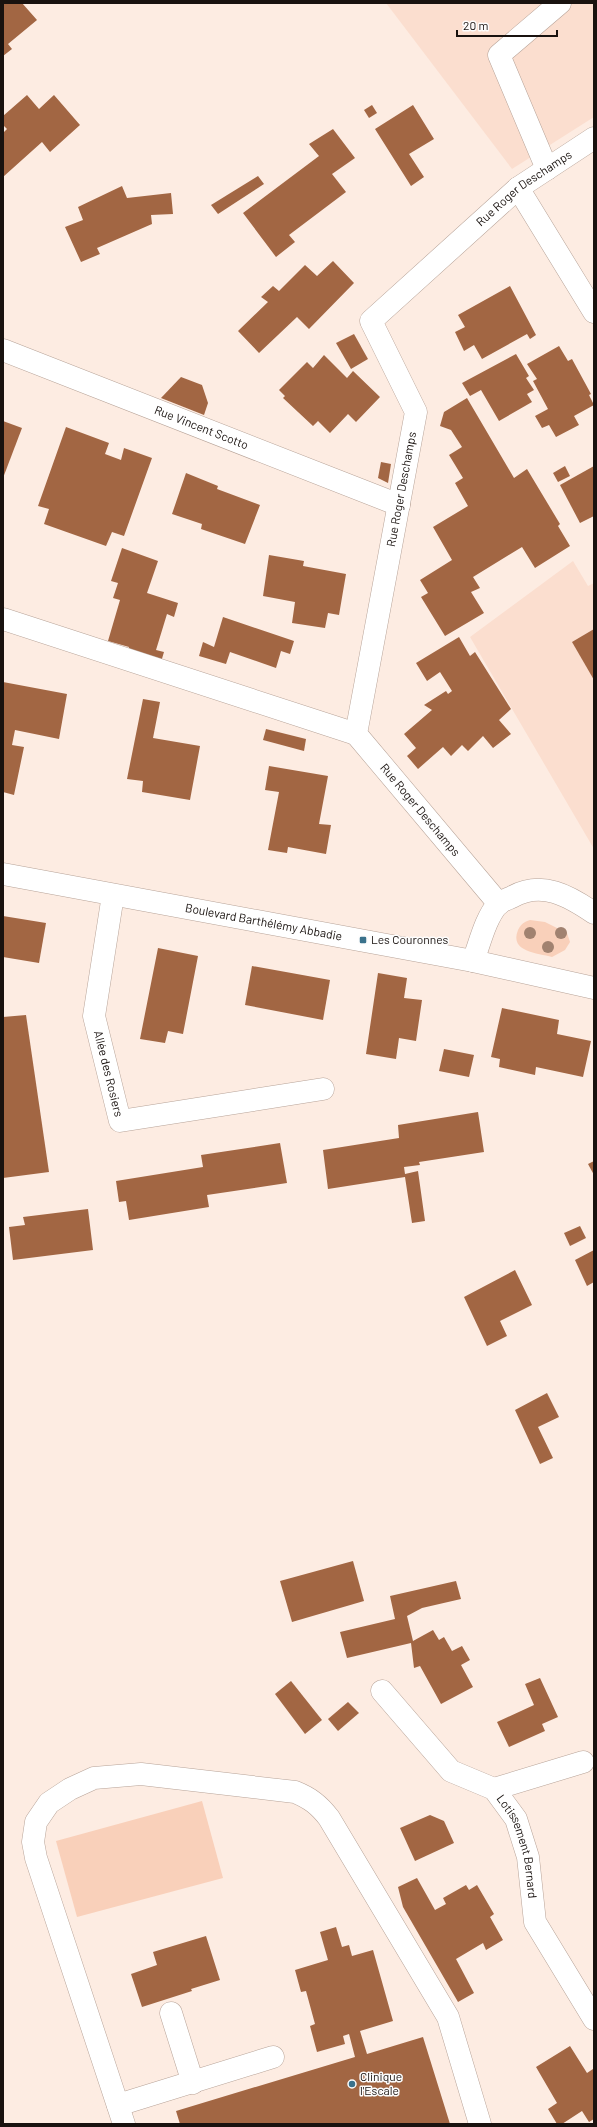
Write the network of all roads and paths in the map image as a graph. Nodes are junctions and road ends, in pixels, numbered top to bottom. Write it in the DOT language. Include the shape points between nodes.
graph roads {
  1 [pos="560,3"];
  2 [pos="594,138"];
  3 [pos="547,169"];
  4 [pos="518,188"];
  5 [pos="594,312"];
  6 [pos="3,350"];
  7 [pos="399,505"];
  8 [pos="3,619"];
  9 [pos="356,734"];
  10 [pos="3,874"];
  11 [pos="113,895"];
  12 [pos="499,904"];
  13 [pos="594,913"];
  14 [pos="474,961"];
  15 [pos="594,988"];
  16 [pos="323,1089"];
  17 [pos="382,1691"];
  18 [pos="583,1762"];
  19 [pos="494,1789"];
  20 [pos="171,2013"];
  21 [pos="594,2019"];
  22 [pos="273,2057"];
  23 [pos="193,2083"];
  24 [pos="121,2115"];
  25 [pos="480,2124"];
  1 -- 3 [label="street" via="499,55"];
  2 -- 3 [label="street, Rue Roger Deschamps"];
  3 -- 4 [label="street, Rue Roger Deschamps"];
  4 -- 5 [label="street"];
  4 -- 7 [label="street, Rue Roger Deschamps" via="371,321 416,412"];
  6 -- 7 [label="street, Rue Vincent Scotto"];
  7 -- 9 [label="street, Rue Roger Deschamps"];
  8 -- 9 [label="street"];
  9 -- 12 [label="street, Rue Roger Deschamps"];
  10 -- 11 [label="street, Boulevard Barthélémy Abbadie"];
  11 -- 14 [label="street, Boulevard Barthélémy Abbadie"];
  11 -- 16 [label="street, Allée des Rosiers" via="94,1016 120,1121"];
  12 -- 13 [label="street" via="522,891 550,890 578,902"];
  12 -- 14 [label="street" via="486,925"];
  14 -- 15 [label="street, Boulevard Barthélémy Abbadie"];
  17 -- 19 [label="street, Lotissement Bernard" via="451,1770"];
  18 -- 19 [label="street"];
  19 -- 21 [label="street, Lotissement Bernard" via="516,1819 528,1857 535,1922"];
  20 -- 23 [label="street"];
  22 -- 23 [label="street"];
  23 -- 24 [label="street"];
  24 -- 25 [label="street" via="36,1858 33,1842 36,1822 49,1803 70,1789 94,1778 141,1774 295,1792 319,1805 448,2017"];
}
